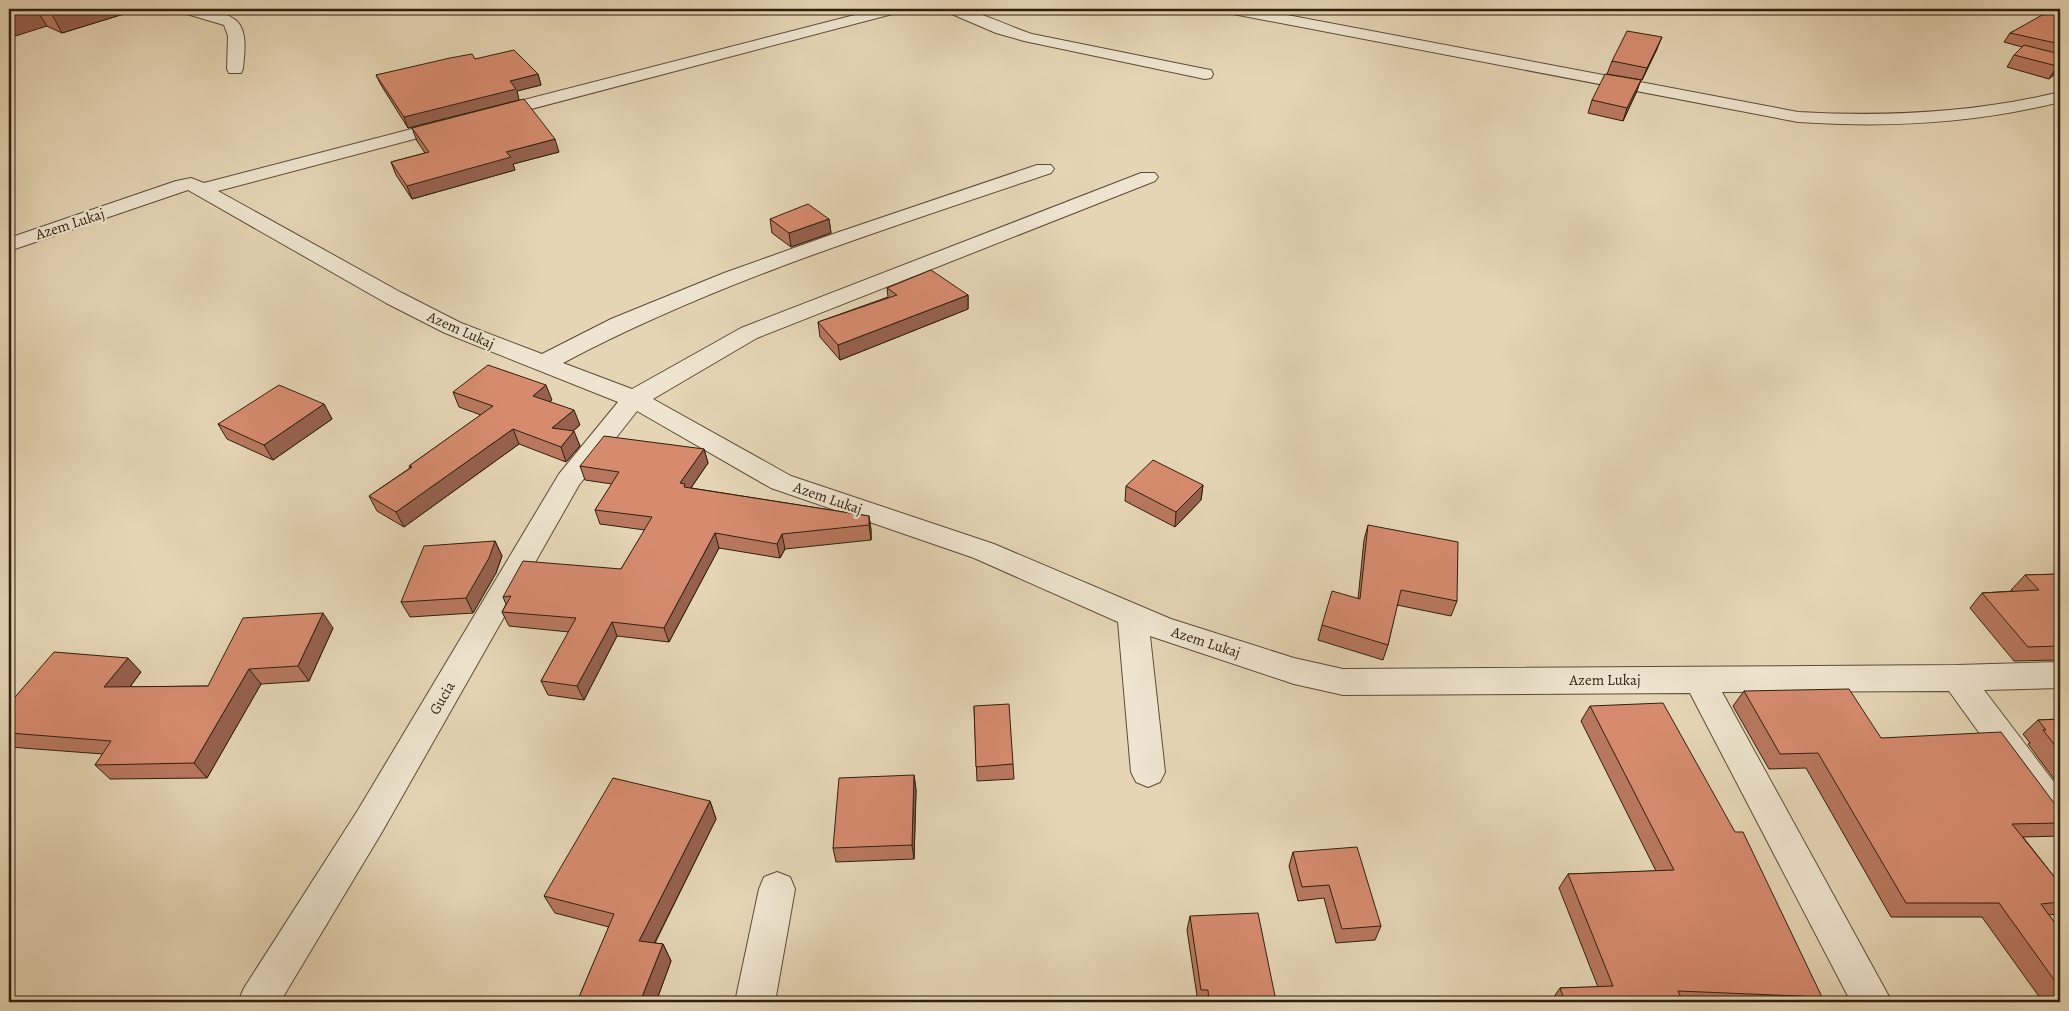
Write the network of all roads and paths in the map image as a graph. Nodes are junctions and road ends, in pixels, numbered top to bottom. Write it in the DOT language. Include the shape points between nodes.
graph roads {
  1 [pos="185,9"];
  2 [pos="894,9"];
  3 [pos="952,9"];
  4 [pos="1233,9"];
  5 [pos="235,69"];
  6 [pos="1205,74"];
  7 [pos="2060,97"];
  8 [pos="1044,170"];
  9 [pos="1148,177"];
  10 [pos="162,179"];
  11 [pos="200,190"];
  12 [pos="9,235"];
  13 [pos="9,244"];
  14 [pos="544,363"];
  15 [pos="634,399"];
  16 [pos="1133,617"];
  17 [pos="2060,675"];
  18 [pos="1957,678"];
  19 [pos="1699,680"];
  20 [pos="1148,772"];
  21 [pos="2060,817"];
  22 [pos="777,889"];
  23 [pos="258,1002"];
  24 [pos="756,1002"];
  25 [pos="1872,1002"];
  1 -- 5 [label="street" via="226,18 235,27"];
  2 -- 11 [label="street"];
  3 -- 6 [label="street" via="1030,38"];
  4 -- 7 [label="street" via="1798,117 1856,121 1940,116 2030,106"];
  8 -- 14 [label="street" via="732,278 619,324"];
  9 -- 15 [label="street" via="749,333"];
  10 -- 12 [label="street, Azem Lukaj"];
  11 -- 13 [label="street, Azem Lukaj" via="191,184 183,184"];
  11 -- 14 [label="street, Azem Lukaj" via="453,328"];
  14 -- 15 [label="street, Azem Lukaj"];
  15 -- 16 [label="street, Azem Lukaj" via="781,482 984,551"];
  15 -- 23 [label="street, Gucia" via="569,480 370,821"];
  16 -- 19 [label="street, Azem Lukaj" via="1294,671 1342,682"];
  16 -- 20 [label="street"];
  17 -- 18 [label="street, Azem Lukaj"];
  18 -- 19 [label="street, Azem Lukaj"];
  18 -- 21 [label="street"];
  19 -- 25 [label="street"];
  22 -- 24 [label="street"];
}
